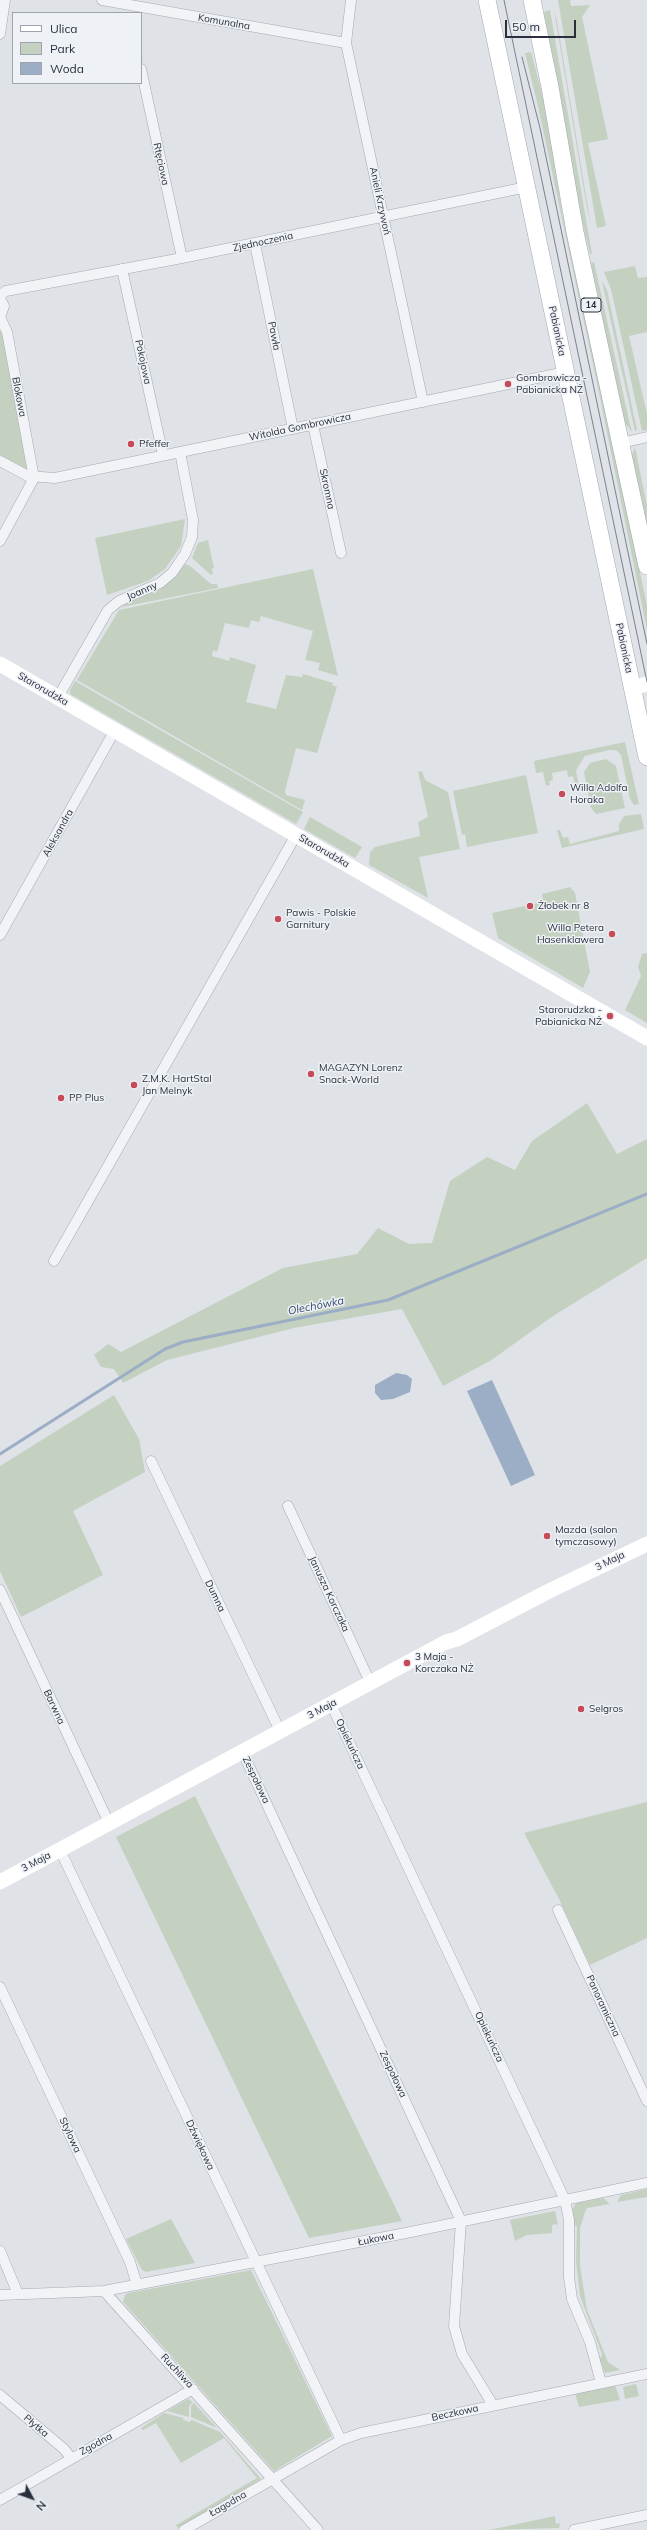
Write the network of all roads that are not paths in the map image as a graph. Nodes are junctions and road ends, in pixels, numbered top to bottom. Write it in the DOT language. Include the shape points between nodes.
graph roads {
  1 [pos="5,0"];
  2 [pos="102,0"];
  3 [pos="351,0"];
  4 [pos="487,0"];
  5 [pos="532,0"];
  6 [pos="128,9"];
  7 [pos="0,34"];
  8 [pos="346,44"];
  9 [pos="142,74"];
  10 [pos="527,187"];
  11 [pos="383,217"];
  12 [pos="255,244"];
  13 [pos="182,258"];
  14 [pos="122,269"];
  15 [pos="0,295"];
  16 [pos="0,299"];
  17 [pos="0,317"];
  18 [pos="566,372"];
  19 [pos="423,402"];
  20 [pos="313,425"];
  21 [pos="293,429"];
  22 [pos="647,437"];
  23 [pos="621,443"];
  24 [pos="180,452"];
  25 [pos="164,455"];
  26 [pos="0,461"];
  27 [pos="34,478"];
  28 [pos="0,541"];
  29 [pos="341,553"];
  30 [pos="647,566"];
  31 [pos="0,664"];
  32 [pos="640,686"];
  33 [pos="58,697"];
  34 [pos="115,730"];
  35 [pos="647,757"];
  36 [pos="296,835"];
  37 [pos="0,935"];
  38 [pos="647,1038"];
  39 [pos="54,1260"];
  40 [pos="151,1461"];
  41 [pos="288,1506"];
  42 [pos="647,1544"];
  43 [pos="0,1590"];
  44 [pos="370,1682"];
  45 [pos="331,1704"];
  46 [pos="280,1731"];
  47 [pos="242,1751"];
  48 [pos="109,1823"];
  49 [pos="60,1850"];
  50 [pos="0,1882"];
  51 [pos="558,1910"];
  52 [pos="0,1987"];
  53 [pos="647,2101"];
  54 [pos="647,2183"];
  55 [pos="565,2200"];
  56 [pos="461,2221"];
  57 [pos="0,2250"];
  58 [pos="255,2262"];
  59 [pos="137,2285"];
  60 [pos="104,2291"];
  61 [pos="0,2294"];
  62 [pos="18,2294"];
  63 [pos="647,2374"];
  64 [pos="601,2383"];
  65 [pos="193,2389"];
  66 [pos="0,2395"];
  67 [pos="493,2405"];
  68 [pos="341,2440"];
  69 [pos="71,2458"];
  70 [pos="273,2478"];
  71 [pos="0,2500"];
  72 [pos="647,2515"];
  73 [pos="184,2530"];
  74 [pos="318,2530"];
  75 [pos="574,2530"];
  1 -- 7 [label="street"];
  2 -- 6 [label="street, Komunalna"];
  3 -- 8 [label="street, Anieli Krzywoń"];
  4 -- 10 [label="main road, Pabianicka"];
  5 -- 23 [label="main road, 14" via="575,232"];
  6 -- 8 [label="street, Komunalna"];
  8 -- 11 [label="street, Anieli Krzywoń"];
  9 -- 13 [label="street, Rtęciowa"];
  10 -- 11 [label="street, Zjednoczenia"];
  10 -- 18 [label="main road, Pabianicka"];
  11 -- 12 [label="street, Zjednoczenia"];
  11 -- 19 [label="street, Anieli Krzywoń"];
  12 -- 13 [label="street, Zjednoczenia"];
  12 -- 21 [label="street, Pawła"];
  13 -- 14 [label="street, Zjednoczenia"];
  14 -- 15 [label="street, Zjednoczenia" via="6,291"];
  14 -- 25 [label="street, Pokojowa"];
  16 -- 17 [label="street" via="4,306"];
  17 -- 27 [label="street, Blokowa" via="7,332"];
  18 -- 19 [label="street, Witolda Gombrowicza"];
  18 -- 32 [label="main road, Pabianicka"];
  19 -- 20 [label="street, Witolda Gombrowicza"];
  20 -- 21 [label="street, Witolda Gombrowicza"];
  20 -- 29 [label="street, Skromna"];
  21 -- 24 [label="street, Witolda Gombrowicza"];
  22 -- 23 [label="street"];
  23 -- 30 [label="main road, 14"];
  24 -- 25 [label="street, Witolda Gombrowicza"];
  24 -- 33 [label="street, Joanny" via="194,529 181,562 167,578 146,592 119,601 108,610"];
  25 -- 27 [label="street, Witolda Gombrowicza" via="55,478"];
  26 -- 27 [label="street"];
  27 -- 28 [label="street"];
  31 -- 33 [label="street, Starorudzka"];
  32 -- 35 [label="main road, Pabianicka"];
  33 -- 34 [label="street, Starorudzka"];
  34 -- 36 [label="street, Starorudzka"];
  34 -- 37 [label="street, Aleksandra"];
  36 -- 38 [label="street, Starorudzka"];
  36 -- 39 [label="street"];
  40 -- 46 [label="street, Dumna"];
  41 -- 44 [label="street, Janusza Korczaka"];
  42 -- 44 [label="street, 3 Maja"];
  43 -- 48 [label="street, Barwna"];
  44 -- 45 [label="street, 3 Maja"];
  45 -- 46 [label="street, 3 Maja"];
  45 -- 55 [label="street, Opiekuńcza"];
  46 -- 47 [label="street, 3 Maja"];
  47 -- 48 [label="street, 3 Maja"];
  47 -- 56 [label="street, Zespołowa"];
  48 -- 49 [label="street, 3 Maja"];
  49 -- 50 [label="street, 3 Maja"];
  49 -- 58 [label="street, Dźwiękowa"];
  51 -- 53 [label="street, Panoramiczna"];
  52 -- 59 [label="street, Stylowa" via="130,2262"];
  54 -- 55 [label="street, Łukowa"];
  55 -- 56 [label="street, Łukowa"];
  55 -- 64 [label="street, Opiekuńcza" via="569,2227 569,2277 572,2301 590,2342"];
  56 -- 58 [label="street, Łukowa"];
  56 -- 67 [label="street, Zespołowa" via="454,2326 465,2359"];
  57 -- 62 [label="street"];
  58 -- 59 [label="street, Łukowa"];
  58 -- 68 [label="street, Dźwiękowa"];
  59 -- 60 [label="street, Łukowa"];
  60 -- 62 [label="street"];
  60 -- 65 [label="street, Ruchliwa"];
  61 -- 62 [label="street"];
  63 -- 64 [label="street, Beczkowa"];
  64 -- 67 [label="street, Beczkowa"];
  65 -- 69 [label="street, Zgodna"];
  65 -- 70 [label="street, Ruchliwa"];
  66 -- 69 [label="street, Płytka"];
  67 -- 68 [label="street, Beczkowa" via="374,2430"];
  68 -- 70 [label="street, Beczkowa"];
  69 -- 71 [label="street, Zgodna"];
  70 -- 73 [label="street, Łagodna"];
  70 -- 74 [label="street, Ruchliwa"];
  72 -- 75 [label="street"];
}
